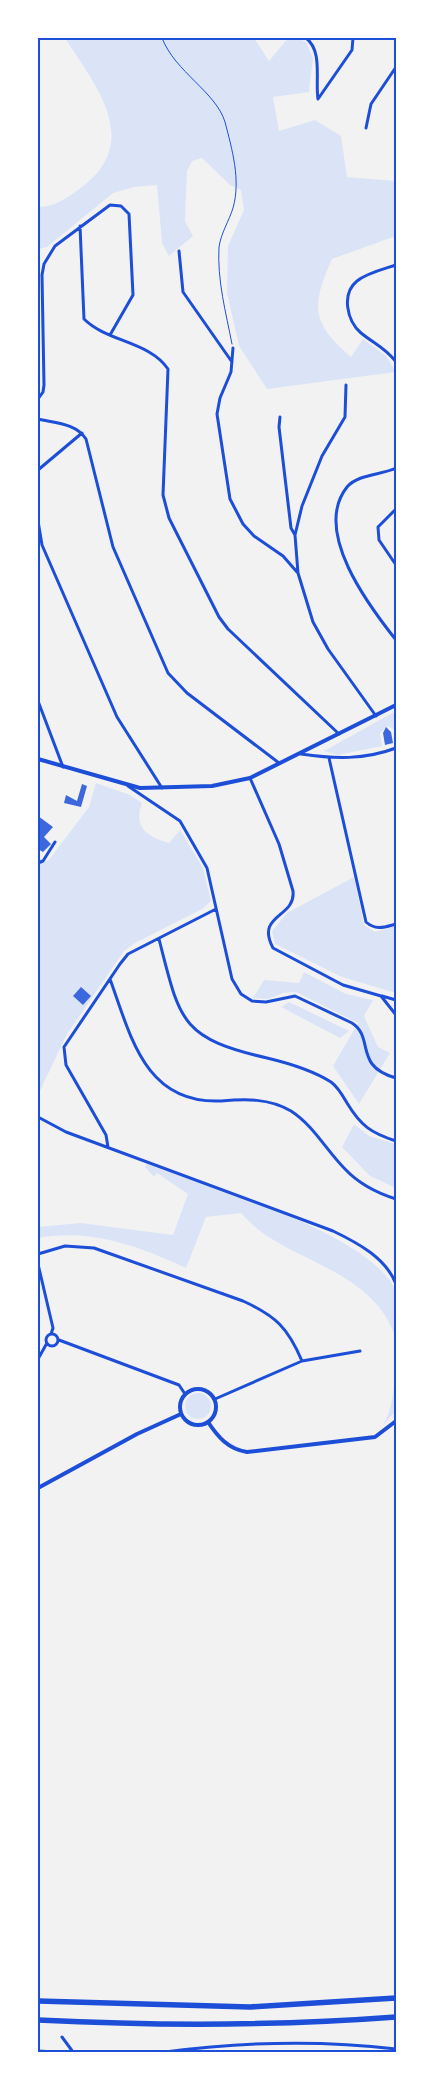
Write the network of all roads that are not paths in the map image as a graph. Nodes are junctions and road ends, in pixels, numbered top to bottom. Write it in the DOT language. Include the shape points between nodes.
graph roads {
  1 [pos="306,38"];
  2 [pos="353,38"];
  3 [pos="396,67"];
  4 [pos="366,128"];
  5 [pos="80,226"];
  6 [pos="179,251"];
  7 [pos="396,265"];
  8 [pos="110,335"];
  9 [pos="233,348"];
  10 [pos="396,362"];
  11 [pos="233,364"];
  12 [pos="346,385"];
  13 [pos="39,398"];
  14 [pos="280,417"];
  15 [pos="38,419"];
  16 [pos="82,432"];
  17 [pos="396,468"];
  18 [pos="38,470"];
  19 [pos="396,509"];
  20 [pos="38,521"];
  21 [pos="295,535"];
  22 [pos="396,565"];
  23 [pos="298,573"];
  24 [pos="396,640"];
  25 [pos="38,701"];
  26 [pos="396,705"];
  27 [pos="376,716"];
  28 [pos="339,734"];
  29 [pos="396,748"];
  30 [pos="301,754"];
  31 [pos="329,758"];
  32 [pos="38,759"];
  33 [pos="279,763"];
  34 [pos="63,768"];
  35 [pos="250,778"];
  36 [pos="125,784"];
  37 [pos="162,788"];
  38 [pos="55,842"];
  39 [pos="38,863"];
  40 [pos="216,909"];
  41 [pos="396,924"];
  42 [pos="158,939"];
  43 [pos="110,979"];
  44 [pos="381,996"];
  45 [pos="396,1000"];
  46 [pos="396,1016"];
  47 [pos="396,1078"];
  48 [pos="38,1118"];
  49 [pos="396,1141"];
  50 [pos="108,1147"];
  51 [pos="396,1199"];
  52 [pos="38,1254"];
  53 [pos="38,1264"];
  54 [pos="396,1284"];
  55 [pos="51,1334"];
  56 [pos="59,1340"];
  57 [pos="47,1343"];
  58 [pos="360,1351"];
  59 [pos="38,1359"];
  60 [pos="302,1361"];
  61 [pos="185,1394"];
  62 [pos="215,1400"];
  63 [pos="180,1414"];
  64 [pos="396,1421"];
  65 [pos="208,1422"];
  66 [pos="38,1488"];
  67 [pos="396,1998"];
  68 [pos="38,2001"];
  69 [pos="396,2017"];
  70 [pos="38,2020"];
  71 [pos="62,2037"];
  72 [pos="396,2049"];
  73 [pos="38,2051"];
  74 [pos="55,2052"];
  75 [pos="74,2052"];
  76 [pos="165,2052"];
  1 -- 2 [label="street" via="316,53 318,99 352,50"];
  3 -- 4 [label="street" via="371,104"];
  5 -- 8 [label="street" via="84,319"];
  5 -- 8 [label="street" via="110,205 121,206 129,214 133,295"];
  5 -- 13 [label="street" via="55,246 44,264 44,385"];
  6 -- 11 [label="street" via="183,292"];
  7 -- 10 [label="street" via="358,280 352,286 348,302 348,313 356,327 383,347"];
  8 -- 28 [label="street" via="160,357 168,369 163,495 169,518 219,618"];
  9 -- 11 [label="street"];
  11 -- 23 [label="street" via="217,414 230,499 243,524 254,536 283,556"];
  12 -- 21 [label="street" via="345,417 322,456 302,506"];
  14 -- 21 [label="street" via="290,519"];
  15 -- 16 [label="street"];
  16 -- 18 [label="street"];
  16 -- 33 [label="street" via="113,547 168,673 187,694"];
  17 -- 24 [label="street" via="360,479 347,487 336,528 342,554 356,581 378,618"];
  19 -- 22 [label="street" via="378,527 379,540"];
  20 -- 37 [label="street" via="42,545 116,717"];
  21 -- 23 [label="street"];
  23 -- 27 [label="street" via="313,622 328,649"];
  25 -- 34 [label="street"];
  26 -- 27 [label="street"];
  27 -- 28 [label="street"];
  28 -- 30 [label="street"];
  29 -- 31 [label="street" via="362,758"];
  30 -- 31 [label="street"];
  30 -- 33 [label="street"];
  31 -- 41 [label="street" via="366,922 379,928"];
  32 -- 34 [label="street"];
  33 -- 35 [label="street"];
  34 -- 36 [label="street"];
  35 -- 37 [label="street" via="212,786"];
  35 -- 44 [label="street" via="280,844 294,897 269,926 273,948 344,985"];
  36 -- 37 [label="street"];
  36 -- 40 [label="street" via="180,821 207,868"];
  38 -- 39 [label="street" via="43,861"];
  40 -- 42 [label="street"];
  40 -- 47 [label="street" via="232,979 241,994 262,1003 295,996 352,1023 360,1030 373,1066"];
  42 -- 43 [label="street" via="128,954"];
  42 -- 49 [label="street" via="178,1007 201,1036 230,1049 293,1064 332,1083 359,1122 369,1130"];
  43 -- 50 [label="street" via="64,1047 66,1065 106,1134"];
  43 -- 51 [label="street" via="142,1061 166,1086 197,1101 253,1099 282,1107 313,1129 345,1170 379,1193"];
  44 -- 45 [label="street"];
  44 -- 46 [label="street"];
  48 -- 50 [label="street" via="59,1130"];
  50 -- 54 [label="street" via="333,1231 359,1244 382,1262"];
  52 -- 60 [label="street" via="65,1246 94,1248 244,1301 280,1322"];
  53 -- 55 [label="street" via="53,1328"];
  55 -- 56 [label="street" via="56,1334"];
  55 -- 57 [label="street"];
  56 -- 57 [label="street" via="55,1346"];
  56 -- 61 [label="street" via="178,1385"];
  57 -- 59 [label="street"];
  58 -- 60 [label="street"];
  60 -- 62 [label="street"];
  61 -- 62 [label="street" via="202,1389"];
  61 -- 63 [label="street" via="181,1399"];
  62 -- 65 [label="street" via="216,1412"];
  63 -- 65 [label="street" via="192,1424"];
  63 -- 66 [label="street"];
  64 -- 65 [label="street" via="375,1437 257,1452 232,1448"];
  67 -- 68 [label="highway" via="250,2007"];
  69 -- 70 [label="highway" via="252,2025"];
  71 -- 75 [label="street"];
  72 -- 76 [label="street" via="361,2045 278,2045"];
  73 -- 74 [label="street"];
}
